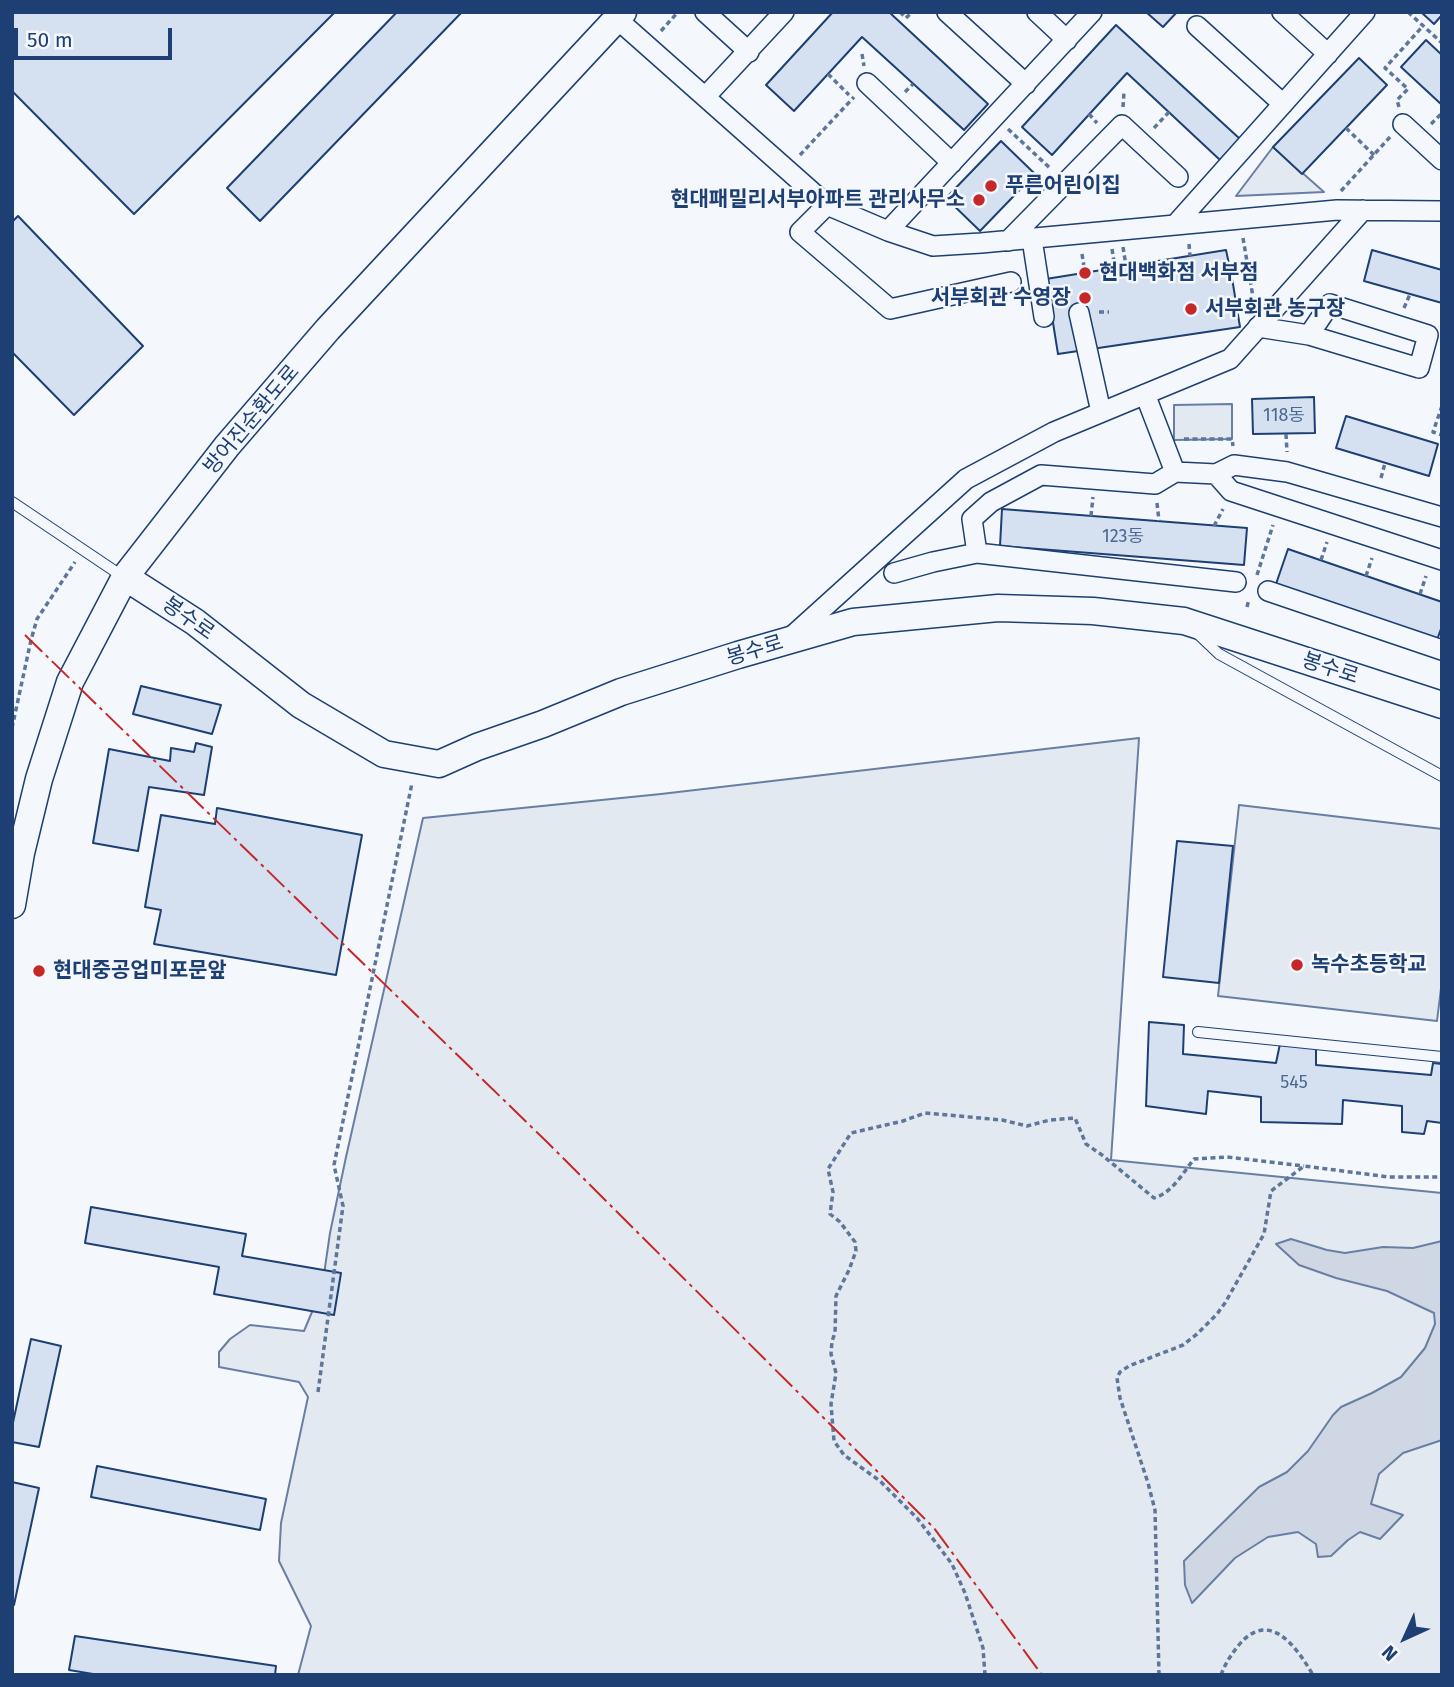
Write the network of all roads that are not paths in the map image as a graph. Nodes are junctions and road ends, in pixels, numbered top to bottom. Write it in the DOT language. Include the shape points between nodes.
graph roads {
  1 [pos="705,12"];
  2 [pos="947,12"];
  3 [pos="1037,12"];
  4 [pos="1093,12"];
  5 [pos="1282,12"];
  6 [pos="1366,12"];
  7 [pos="782,13"];
  8 [pos="620,16"];
  9 [pos="1197,26"];
  10 [pos="1067,40"];
  11 [pos="749,52"];
  12 [pos="1328,54"];
  13 [pos="867,83"];
  14 [pos="1026,84"];
  15 [pos="705,97"];
  16 [pos="1283,104"];
  17 [pos="1403,124"];
  18 [pos="1442,160"];
  19 [pos="952,163"];
  20 [pos="1178,177"];
  21 [pos="827,205"];
  22 [pos="1363,211"];
  23 [pos="1442,211"];
  24 [pos="1174,225"];
  25 [pos="888,231"];
  26 [pos="1032,239"];
  27 [pos="1009,241"];
  28 [pos="1011,282"];
  29 [pos="1079,313"];
  30 [pos="1044,317"];
  31 [pos="1258,327"];
  32 [pos="1309,335"];
  33 [pos="1145,394"];
  34 [pos="1101,412"];
  35 [pos="1175,472"];
  36 [pos="1216,474"];
  37 [pos="12,502"];
  38 [pos="1442,517"];
  39 [pos="977,553"];
  40 [pos="1442,560"];
  41 [pos="894,573"];
  42 [pos="125,577"];
  43 [pos="1236,582"];
  44 [pos="1262,583"];
  45 [pos="1184,621"];
  46 [pos="788,641"];
  47 [pos="1442,650"];
  48 [pos="1442,705"];
  49 [pos="1442,776"];
  50 [pos="12,905"];
  51 [pos="1198,1032"];
  52 [pos="1442,1057"];
  1 -- 11 [label="street"];
  2 -- 14 [label="street"];
  3 -- 10 [label="street"];
  4 -- 10 [label="street"];
  5 -- 12 [label="street"];
  6 -- 12 [label="street"];
  7 -- 11 [label="street"];
  8 -- 15 [label="street"];
  8 -- 42 [label="main road, 방어진순환도로" via="328,329 227,446"];
  9 -- 16 [label="street"];
  10 -- 14 [label="street"];
  11 -- 15 [label="street"];
  12 -- 16 [label="street"];
  13 -- 19 [label="street"];
  14 -- 19 [label="street"];
  15 -- 21 [label="street"];
  16 -- 24 [label="street"];
  17 -- 18 [label="street"];
  19 -- 25 [label="street"];
  20 -- 27 [label="street" via="1122,125"];
  21 -- 25 [label="street"];
  21 -- 28 [label="street" via="800,232 890,309"];
  22 -- 23 [label="street"];
  22 -- 24 [label="street"];
  22 -- 31 [label="street"];
  24 -- 26 [label="street"];
  25 -- 27 [label="street" via="933,246"];
  26 -- 27 [label="street"];
  26 -- 30 [label="street"];
  29 -- 34 [label="street"];
  31 -- 32 [label="street"];
  31 -- 33 [label="street" via="1230,359"];
  32 -- 32 [label="street" via="1419,368 1428,335 1330,304"];
  33 -- 34 [label="street"];
  33 -- 35 [label="street"];
  34 -- 46 [label="street" via="966,479"];
  35 -- 36 [label="street"];
  35 -- 39 [label="street" via="1155,484 1041,475 991,502 972,519"];
  36 -- 38 [label="street" via="1234,465 1287,472"];
  36 -- 40 [label="street" via="1231,491"];
  37 -- 42 [label="lane"];
  39 -- 41 [label="street"];
  39 -- 43 [label="street"];
  42 -- 46 [label="main road, 봉수로" via="195,622 300,705 384,754 439,764 621,692"];
  42 -- 50 [label="main road, 방어진순환도로" via="70,682 39,779"];
  44 -- 47 [label="street"];
  45 -- 46 [label="main road, 봉수로" via="1093,611 998,608 853,622"];
  45 -- 48 [label="main road, 봉수로"];
  45 -- 49 [label="lane" via="1219,654"];
  51 -- 52 [label="lane"];
}
